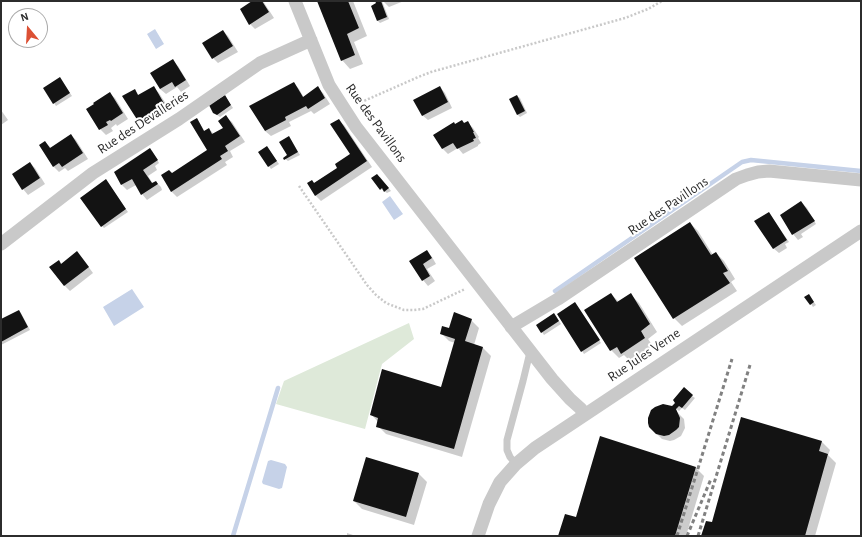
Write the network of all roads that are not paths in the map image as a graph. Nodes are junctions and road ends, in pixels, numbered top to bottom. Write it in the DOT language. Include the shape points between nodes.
graph roads {
  1 [pos="295,1"];
  2 [pos="311,40"];
  3 [pos="861,180"];
  4 [pos="861,231"];
  5 [pos="1,244"];
  6 [pos="511,327"];
  7 [pos="530,352"];
  8 [pos="585,414"];
  9 [pos="516,464"];
  10 [pos="478,536"];
  1 -- 2 [label="street, Rue des Pavillons"];
  2 -- 5 [label="street, Rue des Devalleries" via="260,63 94,173"];
  2 -- 6 [label="street, Rue des Pavillons" via="329,85 356,127"];
  3 -- 6 [label="street, Rue des Pavillons" via="769,171 736,179 558,299"];
  4 -- 8 [label="street, Rue Jules Verne"];
  6 -- 7 [label="street, Rue des Pavillons"];
  7 -- 8 [label="street, Rue des Pavillons"];
  7 -- 9 [label="lane" via="507,440 507,450"];
  8 -- 9 [label="street, Rue Jules Verne"];
  9 -- 10 [label="street, Rue Jules Verne" via="500,482"];
}
